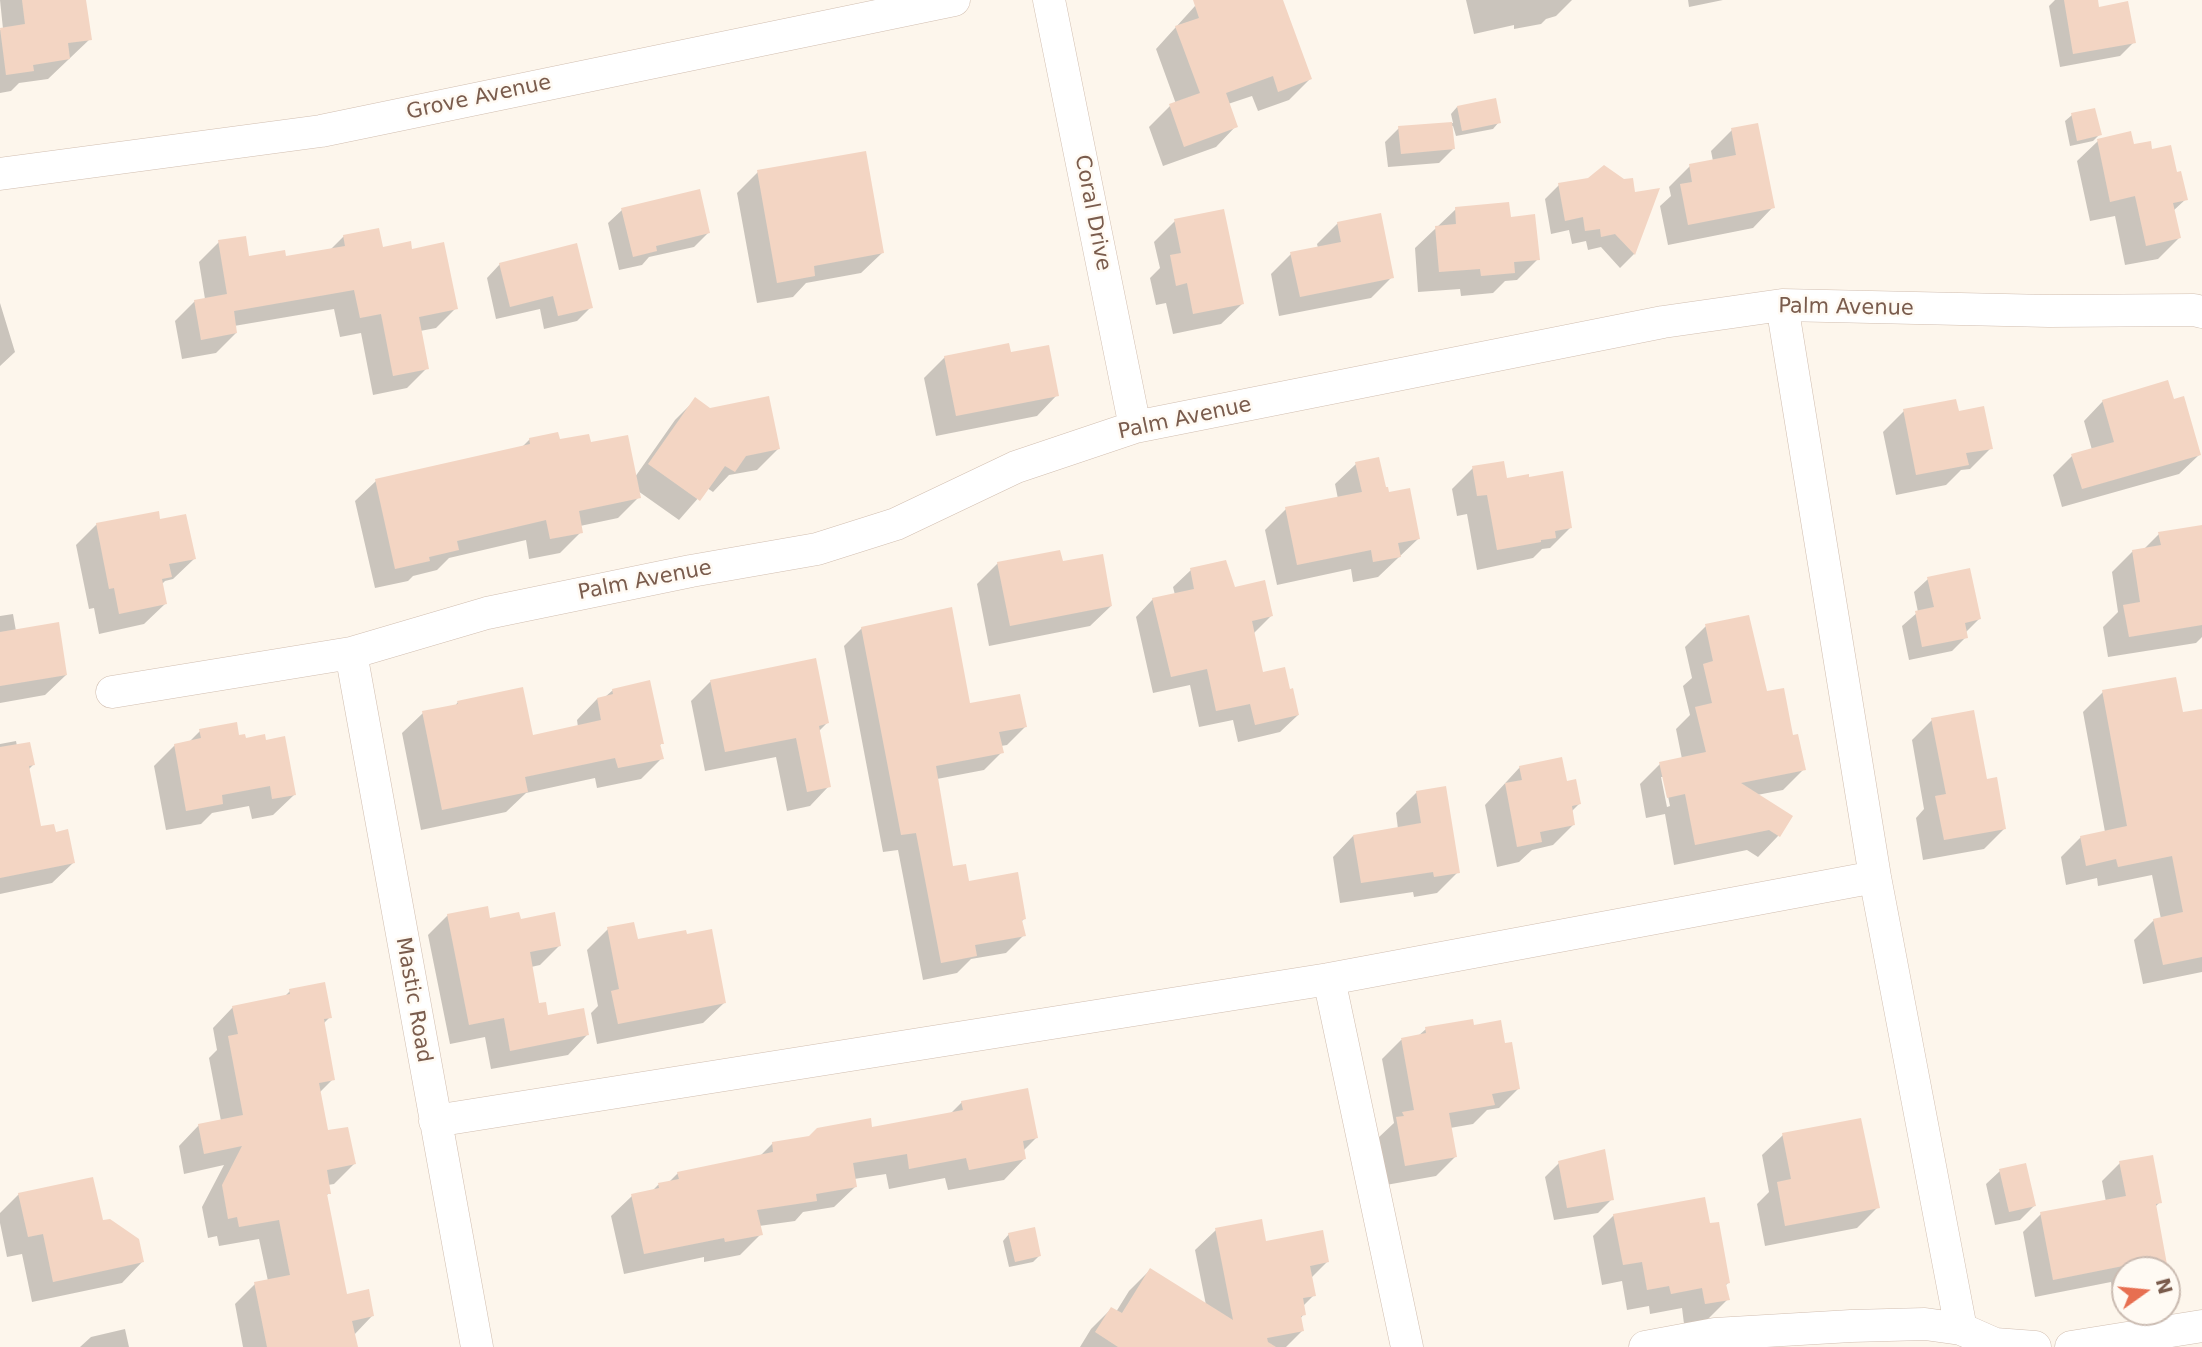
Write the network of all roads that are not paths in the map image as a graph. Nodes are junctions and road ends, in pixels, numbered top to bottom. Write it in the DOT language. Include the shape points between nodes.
graph roads {
  1 [pos="954,0"];
  2 [pos="1049,0"];
  3 [pos="0,174"];
  4 [pos="1782,305"];
  5 [pos="2202,312"];
  6 [pos="1135,427"];
  7 [pos="351,653"];
  8 [pos="112,692"];
  9 [pos="1875,877"];
  10 [pos="1329,979"];
  11 [pos="435,1121"];
  12 [pos="2202,1326"];
  13 [pos="1961,1329"];
  14 [pos="477,1347"];
  15 [pos="1407,1347"];
  16 [pos="1645,1347"];
  17 [pos="2035,1347"];
  18 [pos="2071,1347"];
  1 -- 3 [label="street, Grove Avenue" via="321,131"];
  2 -- 6 [label="street, Coral Drive"];
  4 -- 5 [label="street, Palm Avenue"];
  4 -- 6 [label="street, Palm Avenue" via="1663,322"];
  4 -- 9 [label="street"];
  6 -- 7 [label="street, Palm Avenue" via="1016,467 896,524 817,549 487,613"];
  7 -- 8 [label="street, Palm Avenue"];
  7 -- 11 [label="street, Mastic Road"];
  9 -- 10 [label="street"];
  9 -- 13 [label="street"];
  10 -- 11 [label="street"];
  10 -- 15 [label="street"];
  11 -- 14 [label="street, Mastic Road"];
  12 -- 18 [label="street"];
  13 -- 16 [label="street" via="1925,1324 1851,1326 1716,1334"];
  13 -- 17 [label="street" via="1995,1344"];
}
